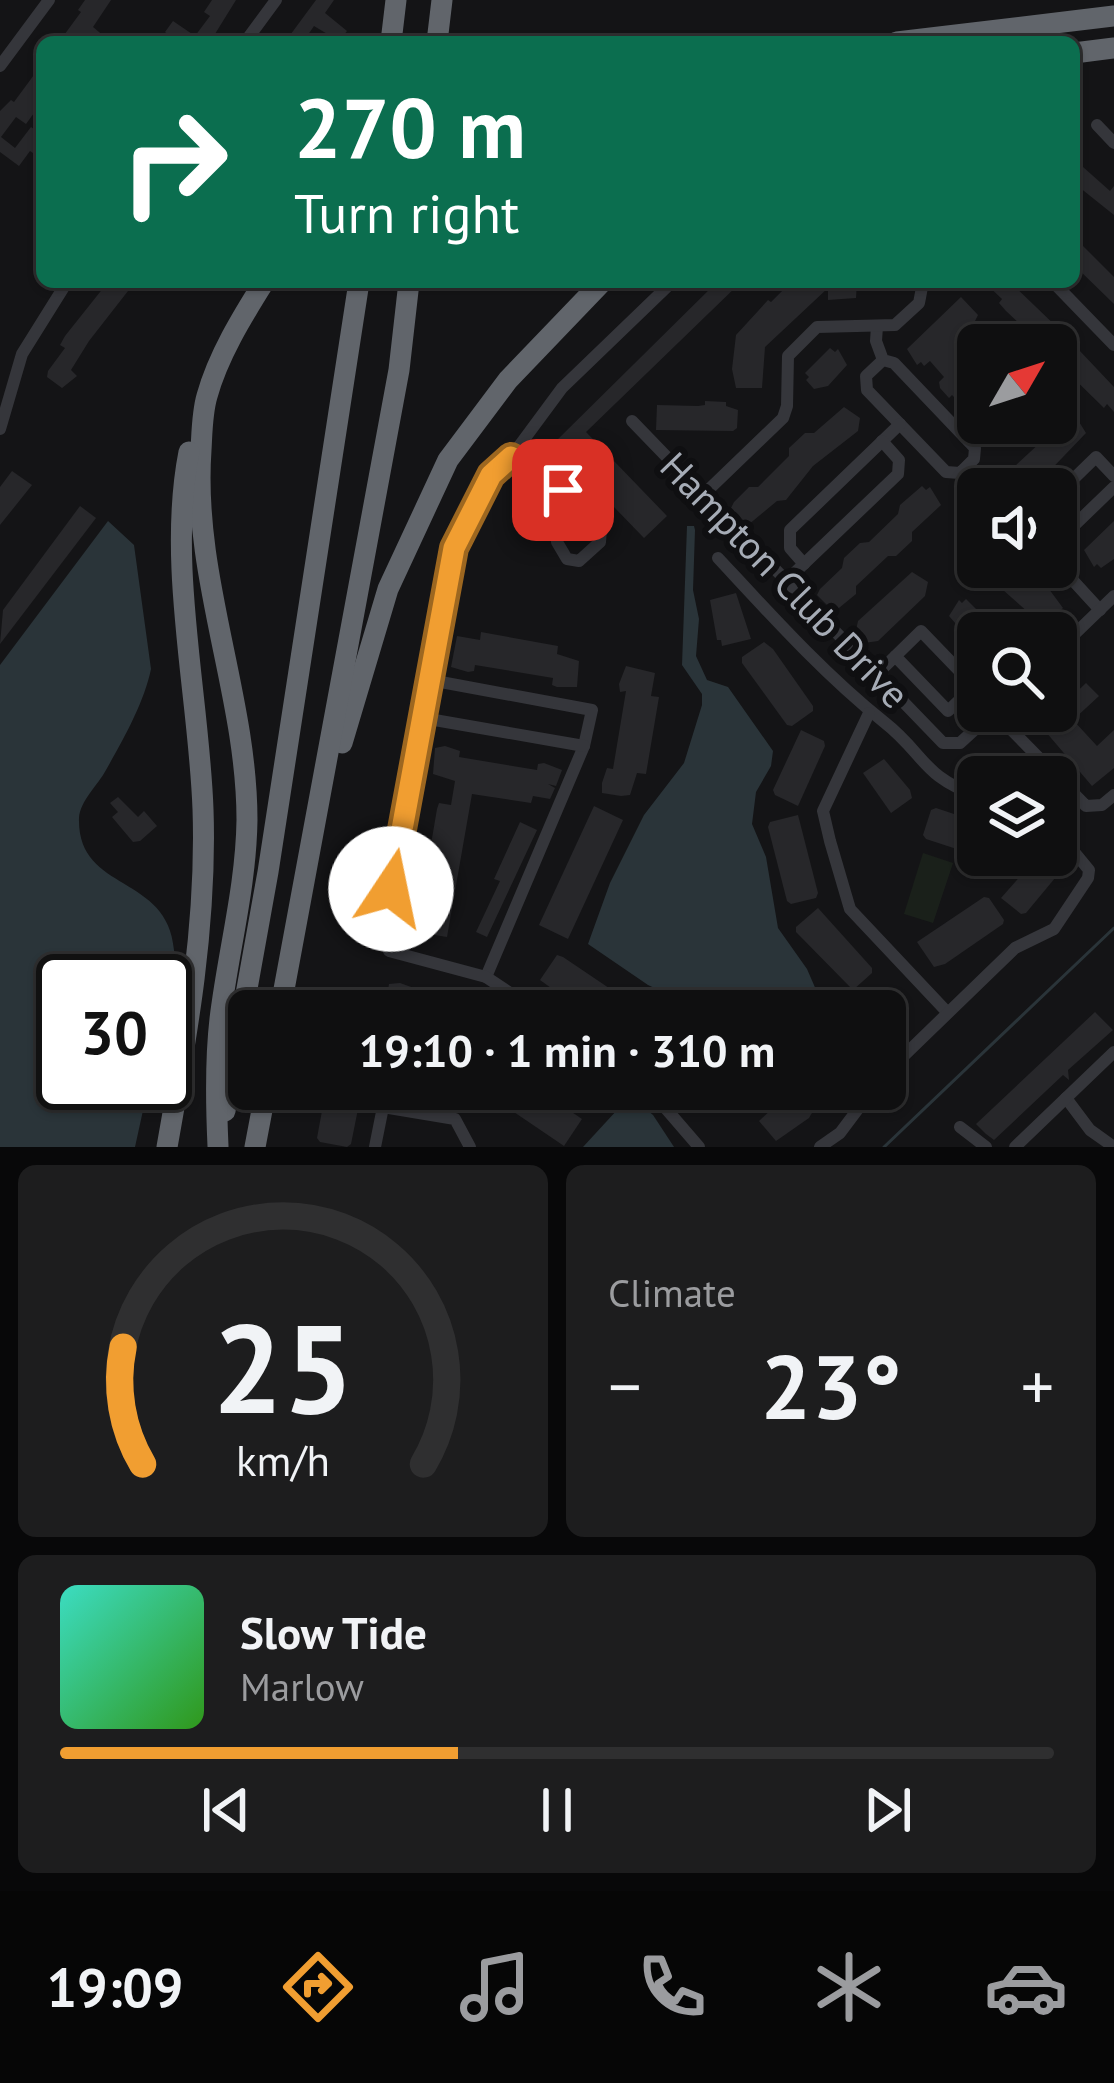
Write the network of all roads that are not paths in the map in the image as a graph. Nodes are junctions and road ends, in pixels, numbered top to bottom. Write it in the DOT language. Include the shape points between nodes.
graph roads {
  1 [pos="49,0"];
  2 [pos="276,0"];
  3 [pos="396,0"];
  4 [pos="442,0"];
  5 [pos="1114,16"];
  6 [pos="249,36"];
  7 [pos="392,36"];
  8 [pos="438,36"];
  9 [pos="947,36"];
  10 [pos="1114,48"];
  11 [pos="1080,51"];
  12 [pos="0,66"];
  13 [pos="1097,125"];
  14 [pos="1114,143"];
  15 [pos="63,288"];
  16 [pos="260,288"];
  17 [pos="358,288"];
  18 [pos="408,288"];
  19 [pos="596,288"];
  20 [pos="666,288"];
  21 [pos="923,288"];
  22 [pos="1059,288"];
  23 [pos="877,326"];
  24 [pos="1114,345"];
  25 [pos="883,360"];
  26 [pos="5,381"];
  27 [pos="206,400"];
  28 [pos="632,421"];
  29 [pos="900,424"];
  30 [pos="0,428"];
  31 [pos="883,441"];
  32 [pos="511,457"];
  33 [pos="1077,476"];
  34 [pos="1114,476"];
  35 [pos="1114,488"];
  36 [pos="566,493"];
  37 [pos="703,495"];
  38 [pos="1077,523"];
  39 [pos="718,558"];
  40 [pos="804,564"];
  41 [pos="786,581"];
  42 [pos="1077,585"];
  43 [pos="1114,596"];
  44 [pos="1100,610"];
  45 [pos="1077,632"];
  46 [pos="895,656"];
  47 [pos="876,675"];
  48 [pos="430,680"];
  49 [pos="869,713"];
  50 [pos="423,718"];
  51 [pos="972,732"];
  52 [pos="1014,732"];
  53 [pos="584,746"];
  54 [pos="957,788"];
  55 [pos="1114,795"];
  56 [pos="310,847"];
  57 [pos="1077,852"];
  58 [pos="486,977"];
  59 [pos="284,990"];
  60 [pos="505,990"];
  61 [pos="947,1012"];
  62 [pos="1114,1052"];
  63 [pos="906,1053"];
  64 [pos="1066,1098"];
  65 [pos="262,1110"];
  66 [pos="671,1110"];
  67 [pos="857,1110"];
  68 [pos="960,1126"];
  69 [pos="167,1147"];
  70 [pos="218,1147"];
  71 [pos="256,1147"];
  72 [pos="375,1147"];
  73 [pos="470,1147"];
  74 [pos="699,1147"];
  75 [pos="820,1147"];
  76 [pos="986,1147"];
  77 [pos="1015,1147"];
  78 [pos="1114,1147"];
  1 -- 12 [label="street"];
  2 -- 6 [label="street"];
  3 -- 7 [label="highway"];
  4 -- 8 [label="highway"];
  5 -- 9 [label="highway"];
  10 -- 11 [label="highway"];
  13 -- 14 [label="street"];
  15 -- 26 [label="street"];
  16 -- 27 [label="highway"];
  17 -- 70 [label="highway"];
  18 -- 56 [label="highway"];
  19 -- 56 [label="highway" via="508,380 448,460 388,590"];
  20 -- 32 [label="street" via="562,388"];
  21 -- 23 [label="street" via="895,325"];
  22 -- 24 [label="street"];
  23 -- 25 [label="street"];
  23 -- 37 [label="street" via="817,327 788,356 783,418"];
  25 -- 29 [label="street" via="865,387"];
  25 -- 29 [label="street" via="974,446 975,456 949,474"];
  26 -- 30 [label="street"];
  27 -- 69 [label="highway" via="186,467 182,528 201,760 202,912"];
  27 -- 70 [label="highway" via="202,547 246,801 244,876 214,1079"];
  28 -- 37 [label="street, Hampton Club Drive"];
  29 -- 31 [label="street"];
  31 -- 40 [label="street" via="788,532"];
  31 -- 40 [label="street" via="900,471"];
  32 -- 36 [label="street"];
  32 -- 48 [label="street" via="491,475 454,548"];
  33 -- 34 [label="street" via="1096,457"];
  35 -- 38 [label="street"];
  36 -- 36 [label="street" via="602,535 579,561 567,559 557,542"];
  37 -- 41 [label="street, Hampton Club Drive"];
  39 -- 49 [label="street"];
  40 -- 41 [label="street"];
  41 -- 47 [label="street, Hampton Club Drive"];
  42 -- 44 [label="street"];
  43 -- 44 [label="street"];
  44 -- 45 [label="street"];
  46 -- 46 [label="street" via="921,632 974,686 948,711"];
  46 -- 47 [label="street"];
  47 -- 51 [label="street, Hampton Club Drive" via="948,745"];
  48 -- 50 [label="street"];
  48 -- 53 [label="street" via="592,710"];
  49 -- 54 [label="street"];
  49 -- 61 [label="street" via="823,812 830,841 850,908"];
  50 -- 53 [label="street"];
  50 -- 58 [label="street" via="385,940 406,958"];
  52 -- 55 [label="street" via="1086,806"];
  53 -- 58 [label="street"];
  56 -- 59 [label="highway"];
  57 -- 61 [label="street" via="1088,878 1054,928 1015,948"];
  58 -- 60 [label="street"];
  61 -- 63 [label="street"];
  62 -- 64 [label="street"];
  64 -- 77 [label="street"];
  64 -- 78 [label="street"];
  65 -- 71 [label="highway"];
  66 -- 74 [label="street"];
  67 -- 75 [label="street"];
  68 -- 76 [label="street"];
  72 -- 73 [label="street" via="382,1106 454,1119"];
}
